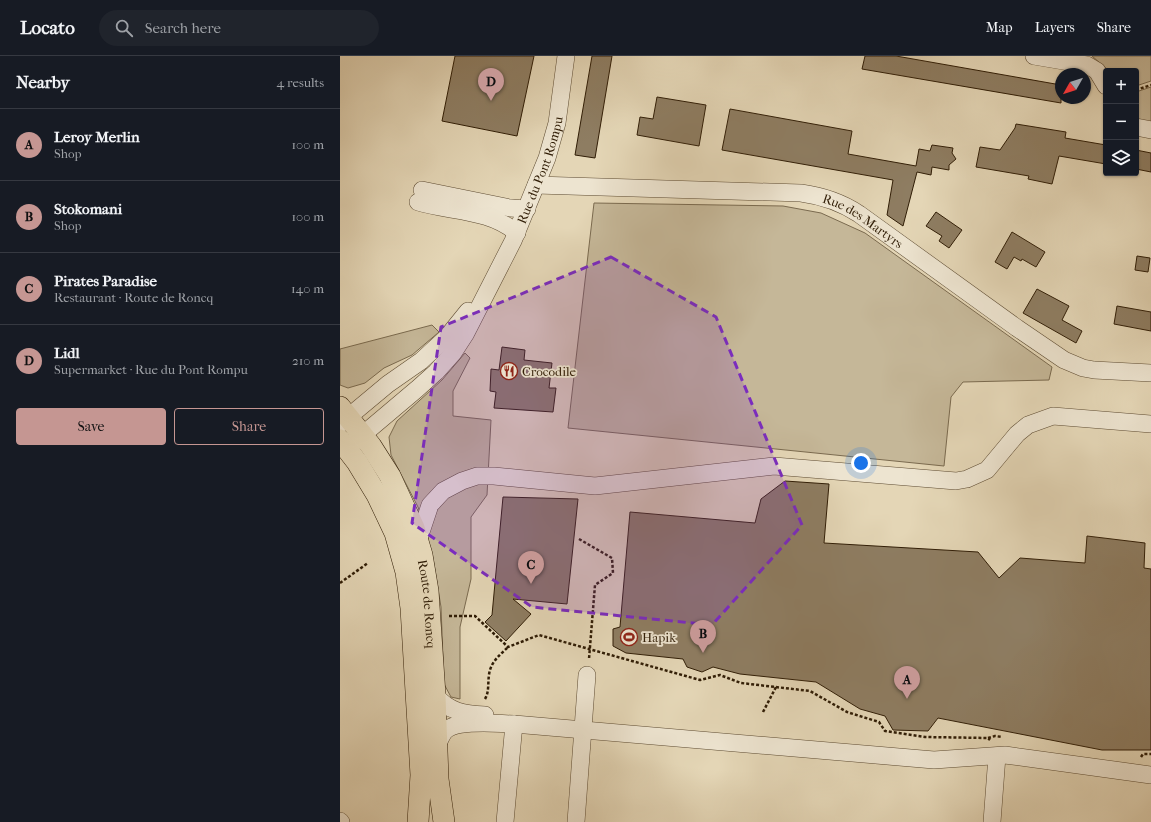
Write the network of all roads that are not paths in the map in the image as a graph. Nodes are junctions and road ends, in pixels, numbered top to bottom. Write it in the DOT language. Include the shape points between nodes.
graph roads {
  1 [pos="566,56"];
  2 [pos="1034,56"];
  3 [pos="1103,81"];
  4 [pos="1139,128"];
  5 [pos="1151,130"];
  6 [pos="536,186"];
  7 [pos="527,209"];
  8 [pos="517,233"];
  9 [pos="494,278"];
  10 [pos="1151,373"];
  11 [pos="343,416"];
  12 [pos="1151,424"];
  13 [pos="363,435"];
  14 [pos="343,444"];
  15 [pos="418,541"];
  16 [pos="587,675"];
  17 [pos="435,695"];
  18 [pos="514,724"];
  19 [pos="582,730"];
  20 [pos="437,744"];
  21 [pos="997,756"];
  22 [pos="1151,775"];
  23 [pos="418,822"];
  24 [pos="444,822"];
  25 [pos="505,822"];
  26 [pos="576,822"];
  27 [pos="992,822"];
  1 -- 6 [label="street, Rue du Pont Rompu" via="557,123"];
  2 -- 3 [label="street" via="1087,65 1097,71"];
  4 -- 5 [label="street"];
  6 -- 7 [label="street, Rue du Pont Rompu"];
  6 -- 10 [label="street, Rue des Martyrs" via="801,193 826,197 860,214 1064,360 1094,370"];
  7 -- 8 [label="street, Rue du Pont Rompu"];
  7 -- 8 [label="street" via="420,196 433,206 491,217 508,225"];
  8 -- 9 [label="street, Rue du Pont Rompu"];
  9 -- 11 [label="street, Rue du Pont Rompu" via="439,345 421,361"];
  9 -- 13 [label="street, Rue du Pont Rompu" via="466,333 449,358"];
  11 -- 13 [label="main road, Route de Roncq"];
  12 -- 15 [label="street" via="1053,416 1028,425 1017,434 987,470 956,481 774,466 595,486 477,476 462,480 444,491 430,505"];
  13 -- 14 [label="street, Rue du Pont Rompu"];
  13 -- 15 [label="main road, Route de Roncq" via="397,489"];
  14 -- 23 [label="main road, Route de Roncq" via="370,483 387,514 407,577 422,775"];
  15 -- 17 [label="main road, Route de Roncq" via="427,578"];
  16 -- 19 [label="street"];
  17 -- 18 [label="street" via="451,710 471,715 492,716"];
  17 -- 20 [label="main road, Route de Roncq"];
  18 -- 19 [label="street"];
  18 -- 20 [label="street" via="473,723 454,726 446,730"];
  18 -- 25 [label="street"];
  19 -- 21 [label="street" via="934,760"];
  19 -- 26 [label="street"];
  20 -- 24 [label="main road, Route de Roncq" via="438,779"];
  21 -- 22 [label="street"];
  21 -- 27 [label="street"];
}
